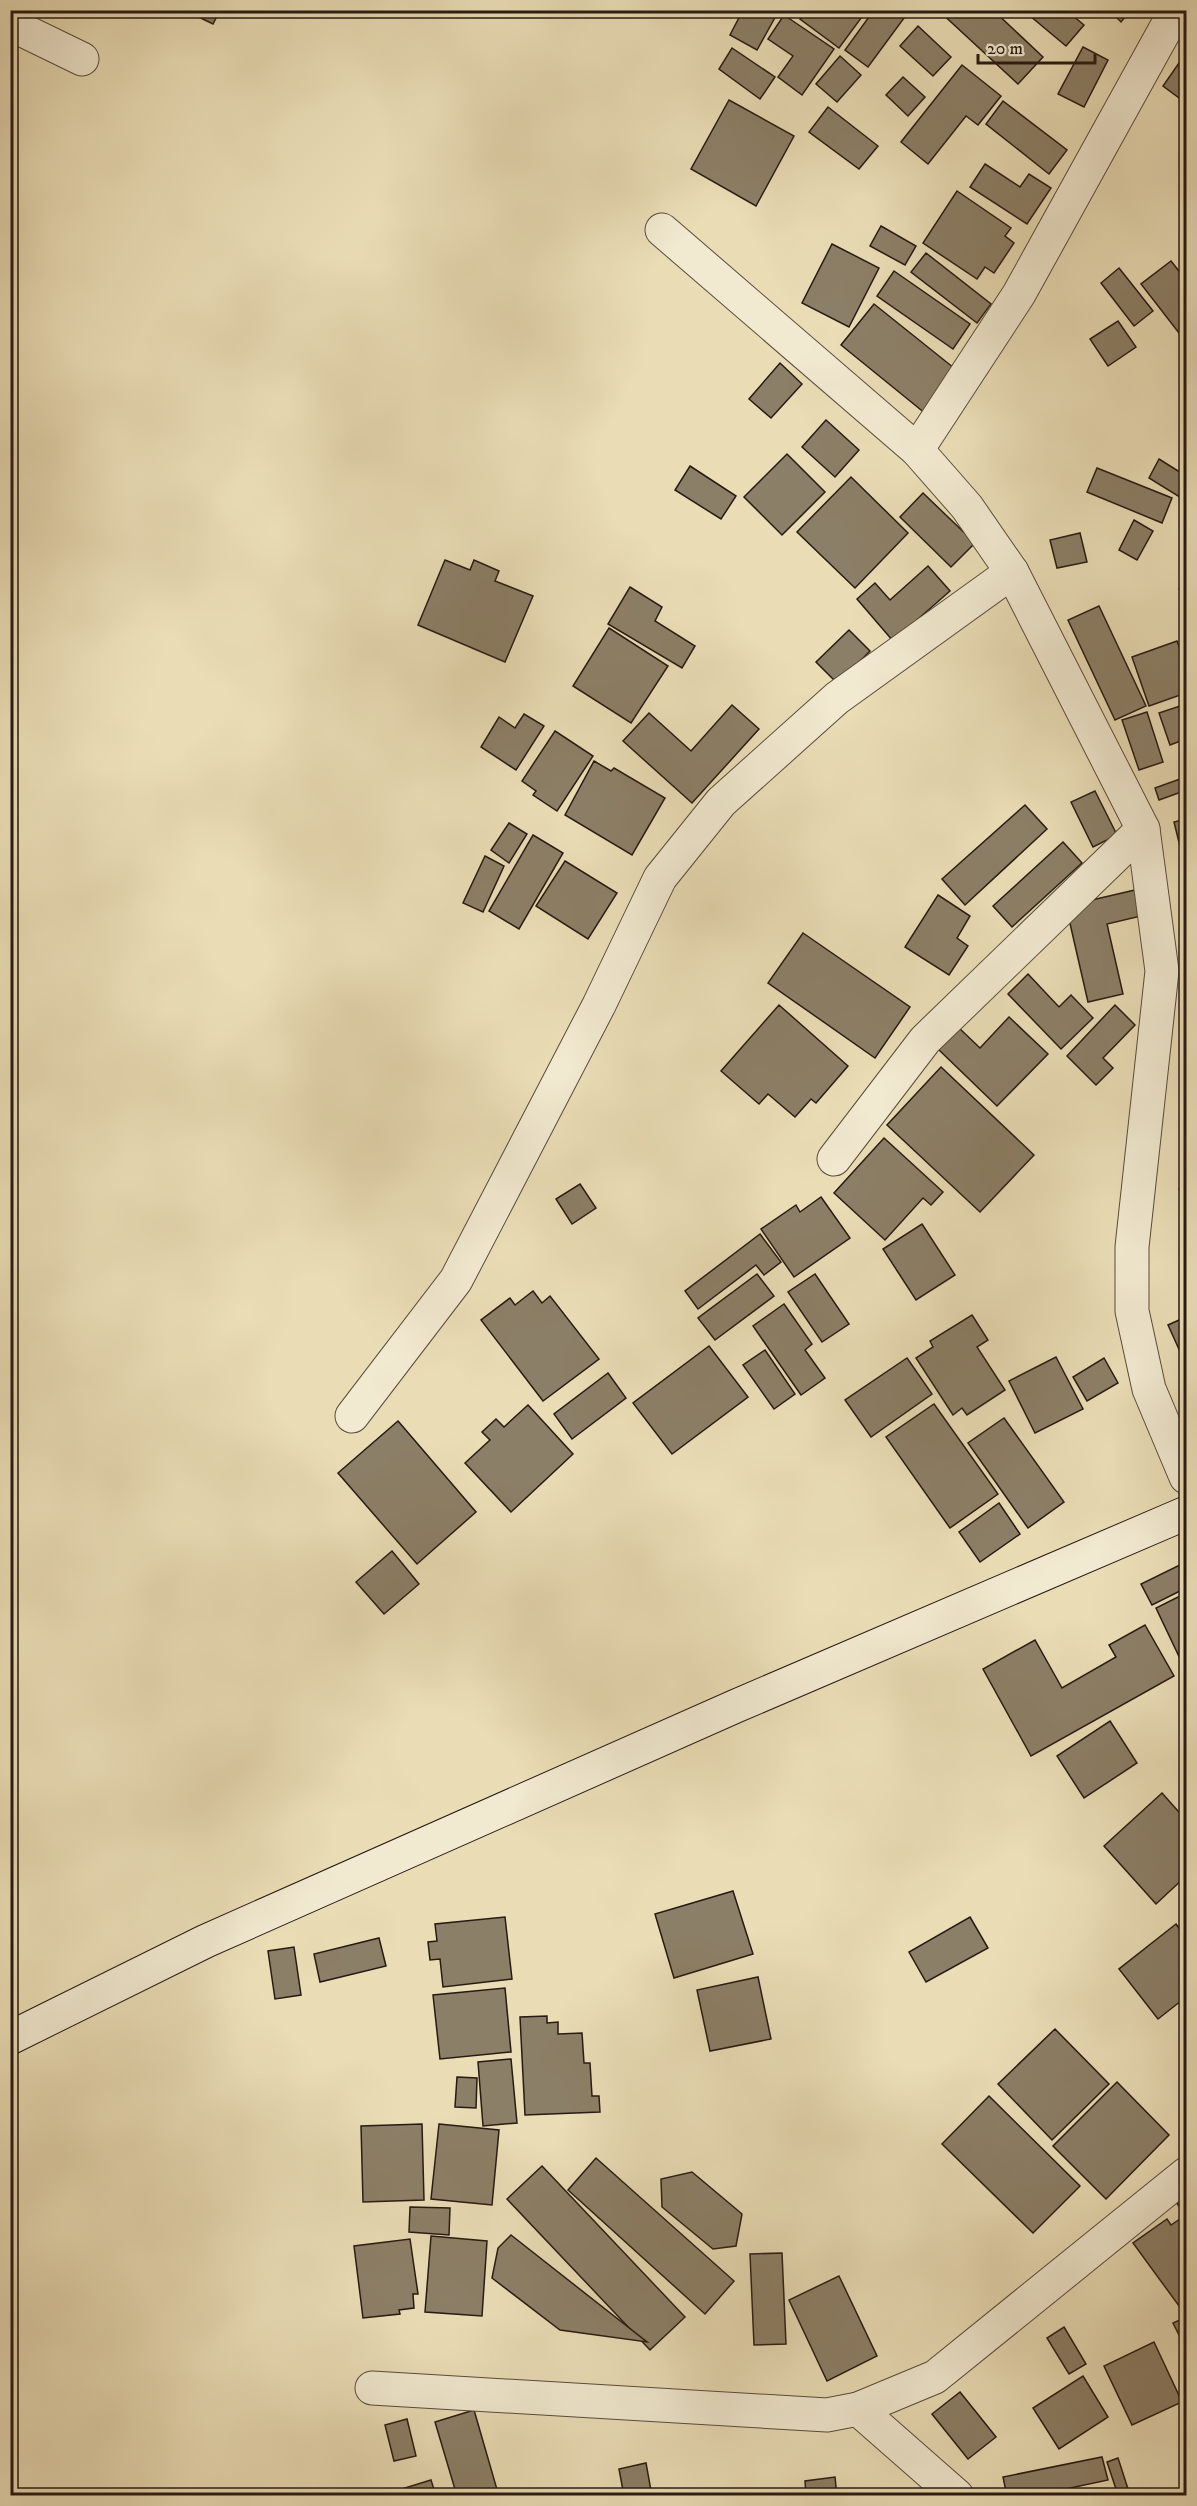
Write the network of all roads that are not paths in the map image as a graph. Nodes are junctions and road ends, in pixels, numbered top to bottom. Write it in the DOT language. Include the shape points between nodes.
graph roads {
  1 [pos="1176,10"];
  2 [pos="10,24"];
  3 [pos="82,59"];
  4 [pos="662,230"];
  5 [pos="917,450"];
  6 [pos="1012,572"];
  7 [pos="1143,829"];
  8 [pos="834,1159"];
  9 [pos="352,1416"];
  10 [pos="1186,1477"];
  11 [pos="1186,1513"];
  12 [pos="10,2038"];
  13 [pos="1186,2174"];
  14 [pos="372,2388"];
  15 [pos="858,2409"];
  16 [pos="957,2496"];
  1 -- 5 [label="street" via="1019,294"];
  2 -- 3 [label="street"];
  4 -- 5 [label="street"];
  5 -- 6 [label="street" via="967,507"];
  6 -- 7 [label="street"];
  6 -- 9 [label="street" via="837,698 720,802 660,878 599,1005 456,1280"];
  7 -- 8 [label="street" via="925,1040"];
  7 -- 10 [label="street" via="1162,971 1132,1247 1132,1311 1149,1389"];
  11 -- 12 [label="street" via="736,1706 206,1941"];
  13 -- 15 [label="street" via="935,2377"];
  14 -- 15 [label="street" via="827,2415"];
  15 -- 16 [label="street"];
}
